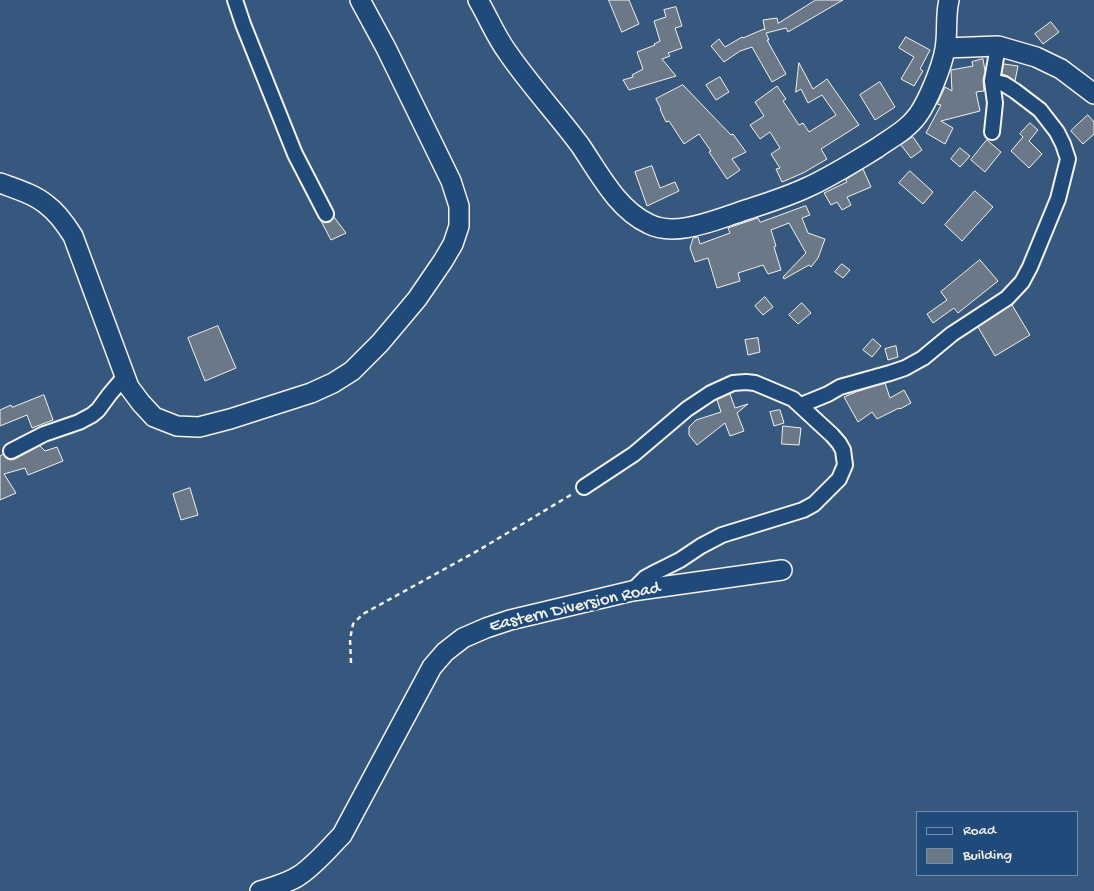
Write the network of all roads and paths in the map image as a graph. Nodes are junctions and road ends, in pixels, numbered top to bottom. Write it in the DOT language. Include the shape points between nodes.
graph roads {
  1 [pos="235,0"];
  2 [pos="360,0"];
  3 [pos="478,0"];
  4 [pos="949,0"];
  5 [pos="998,46"];
  6 [pos="946,48"];
  7 [pos="992,81"];
  8 [pos="1094,94"];
  9 [pos="992,132"];
  10 [pos="0,183"];
  11 [pos="326,214"];
  12 [pos="125,376"];
  13 [pos="800,405"];
  14 [pos="11,451"];
  15 [pos="584,487"];
  16 [pos="782,570"];
  17 [pos="632,591"];
  18 [pos="351,663"];
  19 [pos="260,891"];
  1 -- 11 [label="street" via="295,154"];
  2 -- 12 [label="main road" via="451,181 459,206 459,226 443,261 417,298 352,371 311,393 199,427 177,426 154,417 141,404"];
  3 -- 6 [label="main road" via="506,51 579,144 611,191 636,218 650,226 667,228 701,224 787,196 845,168 902,131 919,114"];
  4 -- 6 [label="main road"];
  5 -- 6 [label="main road"];
  5 -- 7 [label="street"];
  5 -- 8 [label="main road" via="1036,57 1061,69"];
  7 -- 9 [label="street" via="995,103"];
  7 -- 13 [label="street" via="1004,84 1040,110 1064,144 1068,159 1058,199 1022,282 1007,298 905,368 840,387"];
  10 -- 12 [label="main road" via="48,205 73,236"];
  12 -- 14 [label="street" via="92,415"];
  13 -- 15 [label="street" via="755,384 733,383 687,409 634,454"];
  13 -- 17 [label="street" via="843,450 845,465 839,479 821,498 803,510 722,536 645,578"];
  15 -- 18 [label="path" via="364,614 353,624"];
  16 -- 17 [label="main road, Eastern Diversion Road"];
  17 -- 19 [label="main road, Eastern Diversion Road" via="486,628 463,638 445,652 432,667 342,835 299,876"];
}
